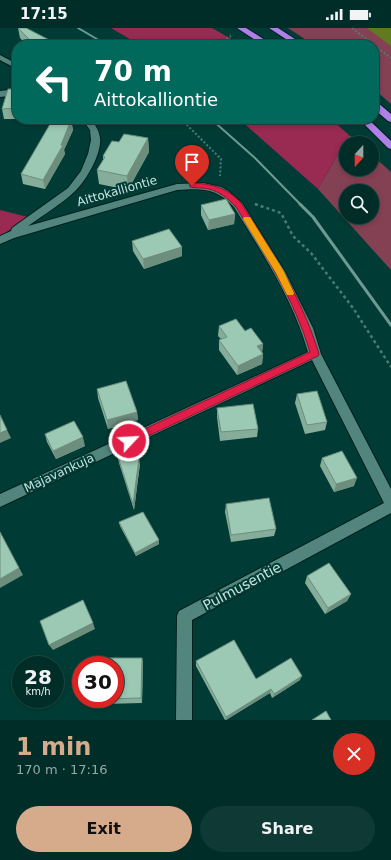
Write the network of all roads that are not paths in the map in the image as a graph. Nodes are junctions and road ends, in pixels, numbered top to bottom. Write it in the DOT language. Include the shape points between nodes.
graph roads {
  1 [pos="241,28"];
  2 [pos="273,28"];
  3 [pos="261,40"];
  4 [pos="292,40"];
  5 [pos="0,57"];
  6 [pos="12,64"];
  7 [pos="12,93"];
  8 [pos="0,94"];
  9 [pos="379,108"];
  10 [pos="391,119"];
  11 [pos="90,124"];
  12 [pos="368,124"];
  13 [pos="391,146"];
  14 [pos="5,238"];
  15 [pos="315,354"];
  16 [pos="0,501"];
  17 [pos="391,503"];
  18 [pos="391,506"];
  19 [pos="184,720"];
  1 -- 3 [label="highway"];
  2 -- 4 [label="highway"];
  5 -- 6 [label="street"];
  7 -- 8 [label="street"];
  9 -- 10 [label="highway"];
  11 -- 14 [label="street" via="96,140 85,172 71,190"];
  12 -- 13 [label="highway"];
  14 -- 15 [label="street, Aittokalliontie" via="177,187 204,186 216,189 230,195 235,201 280,272 307,328"];
  15 -- 16 [label="street, Majavankuja"];
  15 -- 17 [label="street"];
  18 -- 19 [label="street, Pulmusentie" via="184,616"];
}
